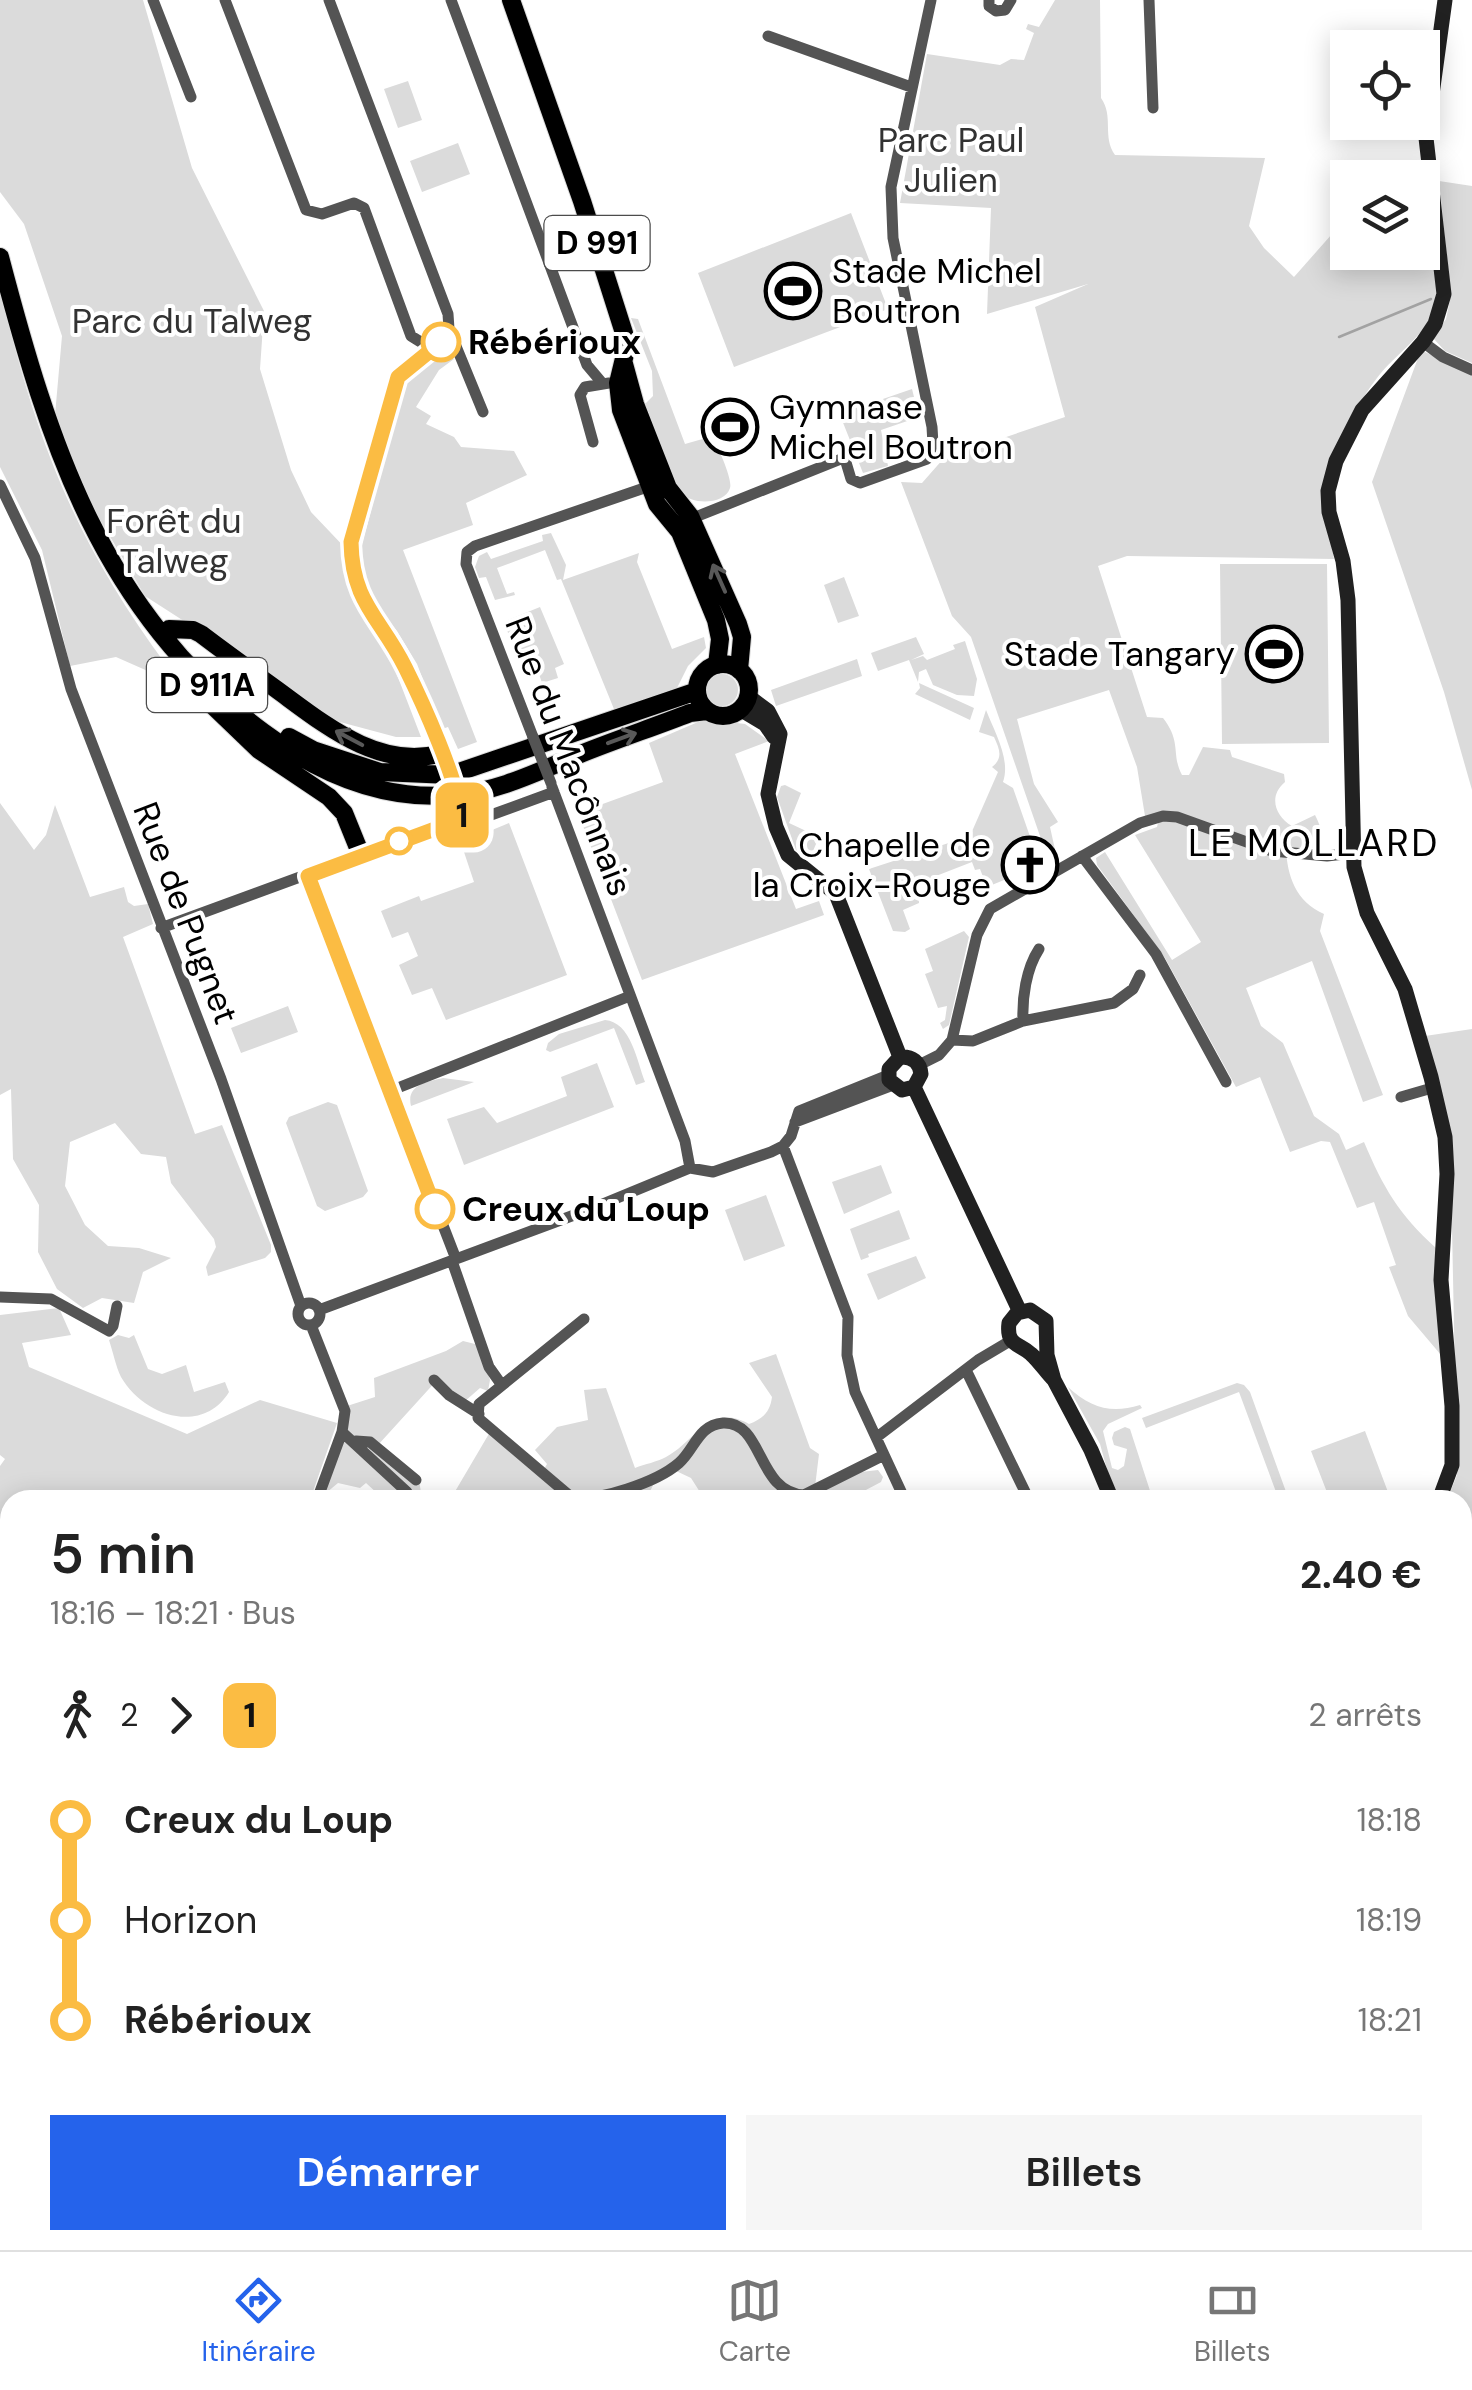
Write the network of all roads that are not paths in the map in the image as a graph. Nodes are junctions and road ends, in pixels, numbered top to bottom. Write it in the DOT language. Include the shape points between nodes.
graph roads {
  1 [pos="153,0"];
  2 [pos="225,0"];
  3 [pos="329,0"];
  4 [pos="451,0"];
  5 [pos="511,0"];
  6 [pos="931,0"];
  7 [pos="989,0"];
  8 [pos="1011,0"];
  9 [pos="1149,0"];
  10 [pos="1445,0"];
  11 [pos="768,36"];
  12 [pos="911,87"];
  13 [pos="190,97"];
  14 [pos="1153,108"];
  15 [pos="0,257"];
  16 [pos="450,330"];
  17 [pos="1424,342"];
  18 [pos="432,348"];
  19 [pos="624,364"];
  20 [pos="1472,370"];
  21 [pos="610,383"];
  22 [pos="484,412"];
  23 [pos="593,442"];
  24 [pos="657,482"];
  25 [pos="0,484"];
  26 [pos="14,513"];
  27 [pos="0,518"];
  28 [pos="685,524"];
  29 [pos="110,557"];
  30 [pos="169,629"];
  31 [pos="717,665"];
  32 [pos="739,670"];
  33 [pos="697,692"];
  34 [pos="744,702"];
  35 [pos="708,711"];
  36 [pos="443,755"];
  37 [pos="552,788"];
  38 [pos="462,814"];
  39 [pos="1354,853"];
  40 [pos="361,855"];
  41 [pos="1082,856"];
  42 [pos="308,876"];
  43 [pos="161,928"];
  44 [pos="1039,949"];
  45 [pos="1140,975"];
  46 [pos="630,996"];
  47 [pos="1023,1021"];
  48 [pos="952,1040"];
  49 [pos="900,1058"];
  50 [pos="919,1064"];
  51 [pos="890,1080"];
  52 [pos="1226,1082"];
  53 [pos="914,1087"];
  54 [pos="1432,1088"];
  55 [pos="390,1091"];
  56 [pos="1401,1097"];
  57 [pos="783,1146"];
  58 [pos="690,1168"];
  59 [pos="454,1260"];
  60 [pos="0,1297"];
  61 [pos="117,1306"];
  62 [pos="301,1306"];
  63 [pos="319,1310"];
  64 [pos="1020,1312"];
  65 [pos="584,1319"];
  66 [pos="311,1325"];
  67 [pos="1010,1341"];
  68 [pos="1046,1341"];
  69 [pos="1029,1351"];
  70 [pos="966,1370"];
  71 [pos="434,1380"];
  72 [pos="1054,1380"];
  73 [pos="501,1384"];
  74 [pos="479,1414"];
  75 [pos="342,1432"];
  76 [pos="877,1437"];
  77 [pos="356,1441"];
  78 [pos="884,1455"];
  79 [pos="416,1480"];
  80 [pos="321,1490"];
  81 [pos="405,1490"];
  82 [pos="563,1490"];
  83 [pos="622,1490"];
  84 [pos="783,1490"];
  85 [pos="814,1490"];
  86 [pos="900,1490"];
  87 [pos="1024,1490"];
  88 [pos="1108,1490"];
  89 [pos="1443,1490"];
  1 -- 13 [label="street"];
  2 -- 18 [label="street" via="306,210 322,214 354,203 364,208 411,336"];
  3 -- 16 [label="street"];
  4 -- 21 [label="street" via="587,365"];
  5 -- 19 [label="main road, D 991" via="612,290"];
  6 -- 12 [label="street"];
  7 -- 8 [label="street" via="996,11"];
  9 -- 14 [label="street"];
  10 -- 17 [label="main road" via="1426,138 1444,294"];
  11 -- 12 [label="street"];
  12 -- 28 [label="street" via="891,187 892,220 932,427 929,457 860,483 841,459"];
  15 -- 29 [label="main road, D 911A" via="56,447"];
  16 -- 18 [label="street"];
  16 -- 22 [label="street"];
  17 -- 20 [label="street"];
  17 -- 39 [label="main road" via="1362,410 1328,491 1348,600"];
  18 -- 36 [label="street" via="398,377 351,542 351,566"];
  19 -- 21 [label="main road, D 991"];
  19 -- 24 [label="main road, D 991"];
  21 -- 23 [label="street" via="580,394"];
  21 -- 24 [label="main road, D 991"];
  24 -- 28 [label="main road, D 991"];
  24 -- 37 [label="street, Rue du Macônnais, bridge" via="467,552 466,564"];
  25 -- 26 [label="street, Rue de Pugnet"];
  26 -- 27 [label="street"];
  26 -- 43 [label="street, Rue de Pugnet"];
  28 -- 31 [label="main road, D 991" via="716,620"];
  32 -- 28 [label="main road, D 991, one-way" via="738,624"];
  29 -- 30 [label="main road, D 911A"];
  29 -- 35 [label="main road, D 911A, one-way" via="153,626 233,710 312,764 383,791 475,792"];
  29 -- 40 [label="main road" via="119,591 168,659 259,750 329,796 344,812"];
  30 -- 33 [label="main road, D 911A" via="226,690 280,732 358,766 403,775 450,776"];
  36 -- 30 [label="main road, one-way" via="414,758 364,747 201,634"];
  31 -- 32 [label="main road"];
  31 -- 33 [label="main road" via="704,672"];
  32 -- 34 [label="main road" via="748,684"];
  33 -- 35 [label="main road"];
  34 -- 35 [label="main road" via="724,716"];
  34 -- 49 [label="main road" via="779,750 768,794 776,826 794,863 836,894"];
  36 -- 38 [label="street, bridge"];
  37 -- 38 [label="street" via="480,820"];
  37 -- 46 [label="street, Rue du Macônnais"];
  38 -- 40 [label="street"];
  39 -- 41 [label="street" via="1272,850 1163,816"];
  39 -- 54 [label="main road" via="1367,913 1405,990"];
  40 -- 42 [label="street"];
  41 -- 48 [label="street" via="985,914"];
  41 -- 52 [label="street" via="1156,954"];
  42 -- 43 [label="street"];
  42 -- 55 [label="street"];
  43 -- 62 [label="street, Rue de Pugnet"];
  44 -- 47 [label="street"];
  45 -- 47 [label="street" via="1114,1003"];
  46 -- 55 [label="street"];
  46 -- 58 [label="street, Rue du Macônnais"];
  47 -- 48 [label="street" via="973,1041"];
  48 -- 50 [label="street"];
  49 -- 50 [label="main road"];
  49 -- 51 [label="main road" via="891,1064"];
  50 -- 53 [label="main road"];
  51 -- 53 [label="main road" via="902,1090"];
  51 -- 57 [label="street" via="796,1122"];
  53 -- 64 [label="main road"];
  54 -- 56 [label="street"];
  54 -- 89 [label="main road" via="1447,1174 1440,1280 1452,1465"];
  55 -- 59 [label="street"];
  57 -- 58 [label="street" via="724,1170"];
  57 -- 76 [label="street" via="848,1316 855,1392"];
  58 -- 59 [label="street"];
  59 -- 63 [label="street"];
  59 -- 73 [label="street" via="489,1367"];
  60 -- 61 [label="street" via="50,1300 108,1331"];
  62 -- 63 [label="street"];
  62 -- 66 [label="street" via="299,1320"];
  63 -- 66 [label="street"];
  64 -- 67 [label="main road" via="1008,1323"];
  64 -- 68 [label="main road" via="1042,1316"];
  65 -- 73 [label="street"];
  66 -- 75 [label="street" via="345,1411"];
  67 -- 69 [label="main road"];
  67 -- 70 [label="street"];
  68 -- 69 [label="main road"];
  68 -- 72 [label="main road"];
  69 -- 72 [label="main road"];
  70 -- 76 [label="street"];
  70 -- 87 [label="street"];
  71 -- 74 [label="street"];
  72 -- 88 [label="main road"];
  73 -- 74 [label="street" via="479,1404"];
  74 -- 82 [label="street"];
  75 -- 77 [label="street"];
  75 -- 80 [label="street"];
  76 -- 78 [label="street"];
  77 -- 79 [label="street" via="370,1442"];
  77 -- 81 [label="street"];
  78 -- 85 [label="street"];
  78 -- 86 [label="street"];
  83 -- 84 [label="street" via="649,1482 683,1459 699,1435 718,1423 732,1423 754,1441"];
}
